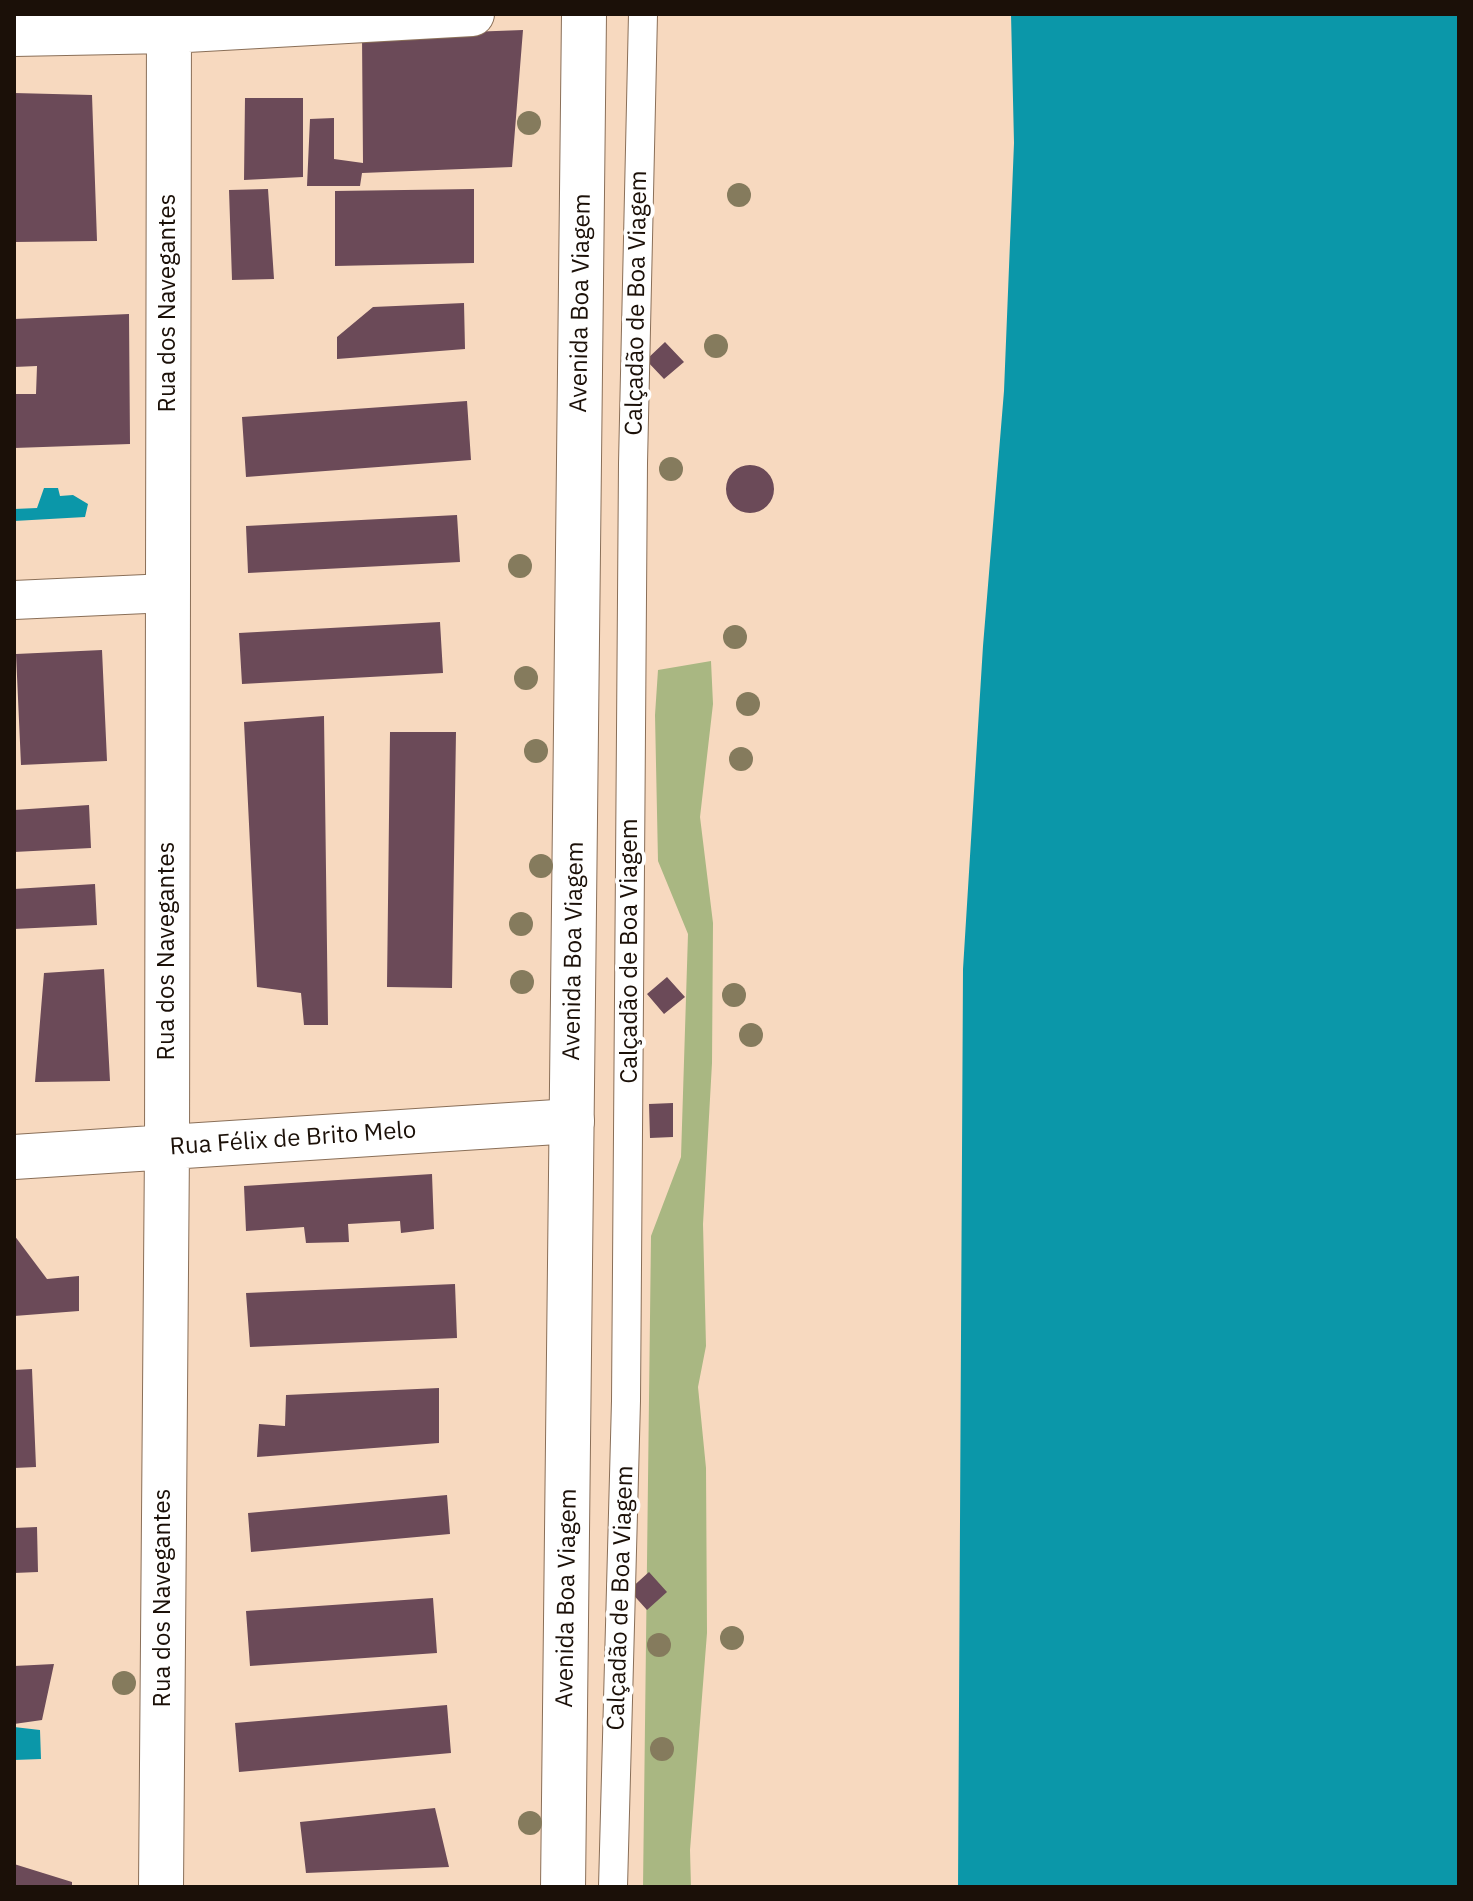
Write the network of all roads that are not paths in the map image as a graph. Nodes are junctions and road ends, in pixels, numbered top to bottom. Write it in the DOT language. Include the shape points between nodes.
graph roads {
  1 [pos="472,14"];
  2 [pos="584,14"];
  3 [pos="643,14"];
  4 [pos="169,23"];
  5 [pos="14,34"];
  6 [pos="168,593"];
  7 [pos="14,600"];
  8 [pos="572,1121"];
  9 [pos="167,1147"];
  10 [pos="14,1157"];
  11 [pos="161,1887"];
  12 [pos="563,1887"];
  13 [pos="613,1887"];
  1 -- 4 [label="main road"];
  2 -- 8 [label="main road, Avenida Boa Viagem"];
  3 -- 13 [label="street, Calçadão de Boa Viagem" via="633,478 626,1401"];
  4 -- 5 [label="main road"];
  4 -- 6 [label="main road, Rua dos Navegantes"];
  6 -- 7 [label="street"];
  6 -- 9 [label="main road, Rua dos Navegantes"];
  8 -- 9 [label="main road, Rua Félix de Brito Melo"];
  8 -- 12 [label="main road, Avenida Boa Viagem"];
  9 -- 10 [label="main road, Rua Félix de Brito Melo"];
  9 -- 11 [label="main road, Rua dos Navegantes"];
}
